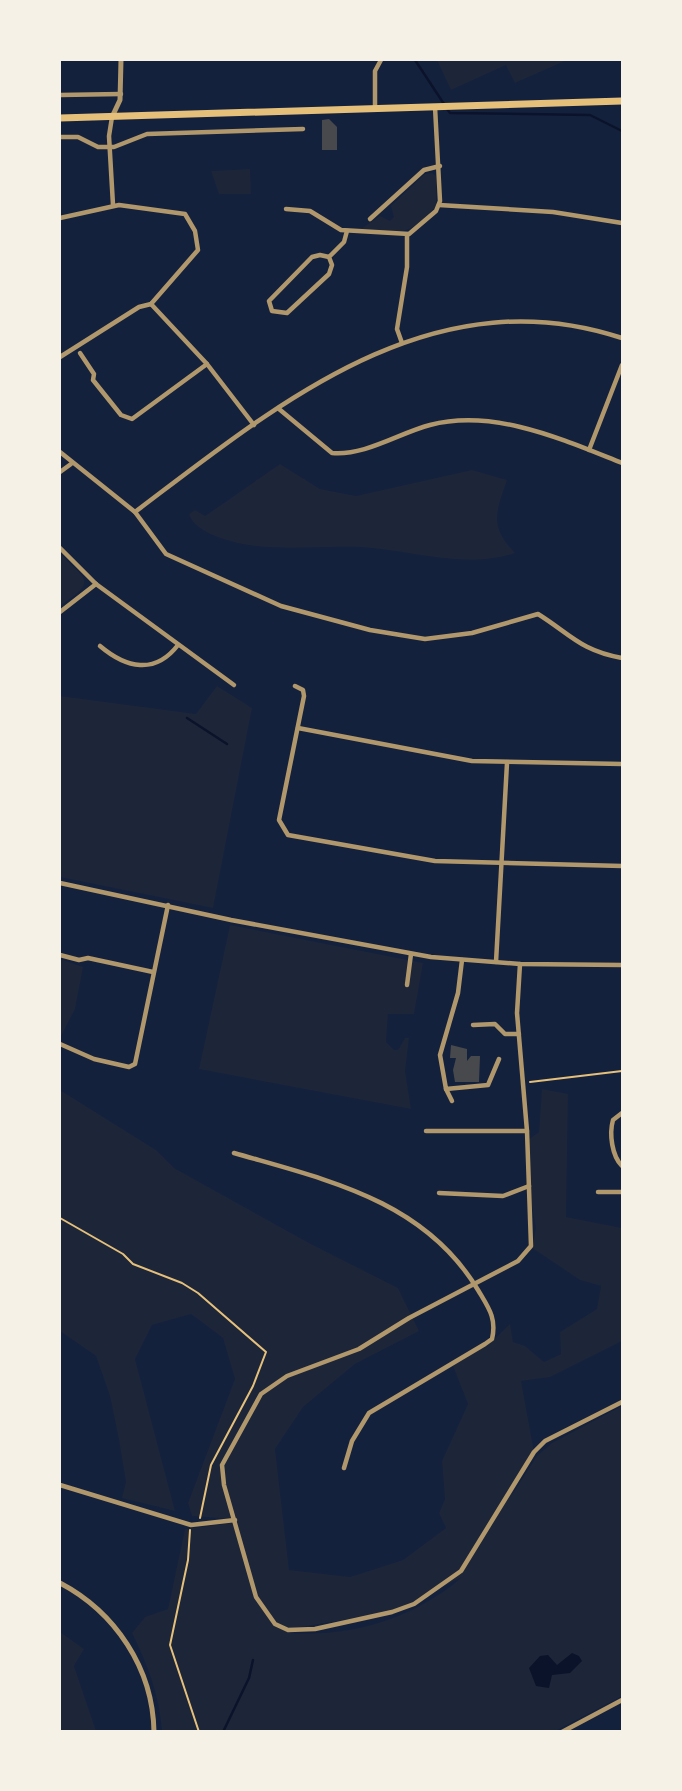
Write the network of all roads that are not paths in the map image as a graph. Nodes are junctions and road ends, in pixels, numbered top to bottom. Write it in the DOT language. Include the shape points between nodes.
graph roads {
  1 [pos="121,60"];
  2 [pos="381,60"];
  3 [pos="121,94"];
  4 [pos="60,95"];
  5 [pos="622,101"];
  6 [pos="442,107"];
  7 [pos="375,109"];
  8 [pos="112,117"];
  9 [pos="60,118"];
  10 [pos="303,129"];
  11 [pos="60,137"];
  12 [pos="110,147"];
  13 [pos="440,166"];
  14 [pos="113,205"];
  15 [pos="439,205"];
  16 [pos="286,209"];
  17 [pos="60,218"];
  18 [pos="370,219"];
  19 [pos="622,223"];
  20 [pos="347,231"];
  21 [pos="407,235"];
  22 [pos="330,257"];
  23 [pos="151,304"];
  24 [pos="622,338"];
  25 [pos="402,343"];
  26 [pos="80,353"];
  27 [pos="60,357"];
  28 [pos="207,364"];
  29 [pos="622,365"];
  30 [pos="279,409"];
  31 [pos="254,426"];
  32 [pos="589,450"];
  33 [pos="60,453"];
  34 [pos="622,463"];
  35 [pos="71,464"];
  36 [pos="60,472"];
  37 [pos="135,512"];
  38 [pos="60,548"];
  39 [pos="96,584"];
  40 [pos="60,612"];
  41 [pos="178,645"];
  42 [pos="100,646"];
  43 [pos="622,658"];
  44 [pos="234,685"];
  45 [pos="295,686"];
  46 [pos="298,728"];
  47 [pos="507,763"];
  48 [pos="622,764"];
  49 [pos="502,865"];
  50 [pos="622,866"];
  51 [pos="60,883"];
  52 [pos="168,905"];
  53 [pos="411,954"];
  54 [pos="60,955"];
  55 [pos="462,960"];
  56 [pos="496,962"];
  57 [pos="520,964"];
  58 [pos="622,965"];
  59 [pos="153,972"];
  60 [pos="407,985"];
  61 [pos="473,1026"];
  62 [pos="519,1034"];
  63 [pos="60,1044"];
  64 [pos="499,1059"];
  65 [pos="446,1089"];
  66 [pos="452,1101"];
  67 [pos="622,1114"];
  68 [pos="426,1131"];
  69 [pos="527,1131"];
  70 [pos="234,1153"];
  71 [pos="622,1166"];
  72 [pos="466,1184"];
  73 [pos="529,1186"];
  74 [pos="598,1192"];
  75 [pos="622,1192"];
  76 [pos="439,1193"];
  77 [pos="467,1193"];
  78 [pos="475,1285"];
  79 [pos="622,1402"];
  80 [pos="344,1468"];
  81 [pos="60,1485"];
  82 [pos="235,1520"];
  83 [pos="60,1583"];
  84 [pos="622,1700"];
  85 [pos="154,1731"];
  86 [pos="562,1731"];
  1 -- 3 [label="street"];
  2 -- 7 [label="street" via="375,71"];
  3 -- 4 [label="street"];
  3 -- 8 [label="street"];
  5 -- 6 [label="main road"];
  6 -- 7 [label="main road"];
  6 -- 13 [label="street"];
  7 -- 8 [label="main road"];
  8 -- 9 [label="main road"];
  8 -- 12 [label="street"];
  10 -- 12 [label="street" via="147,134"];
  11 -- 12 [label="street" via="78,137 98,147"];
  12 -- 14 [label="street"];
  13 -- 15 [label="street"];
  13 -- 18 [label="street" via="424,170"];
  14 -- 17 [label="street"];
  14 -- 23 [label="street" via="185,214 195,231 198,250"];
  15 -- 19 [label="street" via="554,212"];
  15 -- 21 [label="street"];
  16 -- 20 [label="street" via="310,211"];
  20 -- 21 [label="street"];
  20 -- 22 [label="street" via="344,242"];
  21 -- 25 [label="street" via="405,289 397,329"];
  22 -- 22 [label="street" via="329,274 287,313 272,311 270,298 293,275 315,256"];
  23 -- 27 [label="street"];
  23 -- 28 [label="street"];
  24 -- 25 [label="street" via="578,327 505,322 445,329"];
  25 -- 30 [label="street" via="337,371"];
  26 -- 28 [label="street" via="94,373 93,380 121,415 132,419"];
  28 -- 31 [label="street"];
  29 -- 32 [label="street"];
  30 -- 31 [label="street"];
  30 -- 32 [label="street" via="332,453 463,420 547,435"];
  31 -- 37 [label="street"];
  32 -- 34 [label="street"];
  33 -- 35 [label="street"];
  35 -- 36 [label="street"];
  35 -- 37 [label="street"];
  37 -- 43 [label="street" via="166,554 256,597 316,617 425,639 472,633 535,613 590,650"];
  38 -- 39 [label="street"];
  39 -- 40 [label="street"];
  39 -- 41 [label="street"];
  41 -- 42 [label="street" via="159,662 140,665 117,661"];
  41 -- 44 [label="street"];
  45 -- 46 [label="street" via="304,693"];
  46 -- 47 [label="street" via="453,759"];
  46 -- 49 [label="street" via="279,820 288,835 435,861"];
  47 -- 48 [label="street"];
  47 -- 49 [label="street"];
  49 -- 50 [label="street"];
  49 -- 56 [label="street"];
  51 -- 52 [label="street"];
  52 -- 53 [label="street"];
  52 -- 59 [label="street"];
  53 -- 55 [label="street"];
  53 -- 60 [label="street"];
  54 -- 59 [label="street"];
  55 -- 56 [label="street"];
  55 -- 65 [label="street" via="458,993 440,1055"];
  56 -- 57 [label="street"];
  57 -- 58 [label="street"];
  57 -- 62 [label="street"];
  59 -- 63 [label="street" via="132,1067 94,1059"];
  61 -- 62 [label="street" via="495,1024 504,1036"];
  62 -- 69 [label="street"];
  64 -- 65 [label="street" via="488,1084"];
  65 -- 66 [label="street"];
  67 -- 71 [label="street" via="611,1128 615,1155"];
  68 -- 69 [label="street"];
  69 -- 73 [label="street"];
  70 -- 78 [label="street" via="338,1183 391,1206 426,1229"];
  72 -- 77 [label="street"];
  73 -- 77 [label="street" via="503,1196"];
  73 -- 78 [label="street" via="532,1237 528,1253"];
  74 -- 75 [label="street"];
  76 -- 77 [label="street"];
  78 -- 80 [label="street" via="494,1320 492,1339 369,1413 352,1441"];
  78 -- 82 [label="street" via="359,1349 287,1376 261,1394 222,1465"];
  79 -- 82 [label="street" via="545,1441 461,1571 414,1604 392,1612 307,1630 288,1630 275,1624 256,1598"];
  81 -- 82 [label="street" via="191,1525"];
  83 -- 85 [label="street" via="95,1606 126,1641 147,1689"];
  84 -- 86 [label="street"];
}
